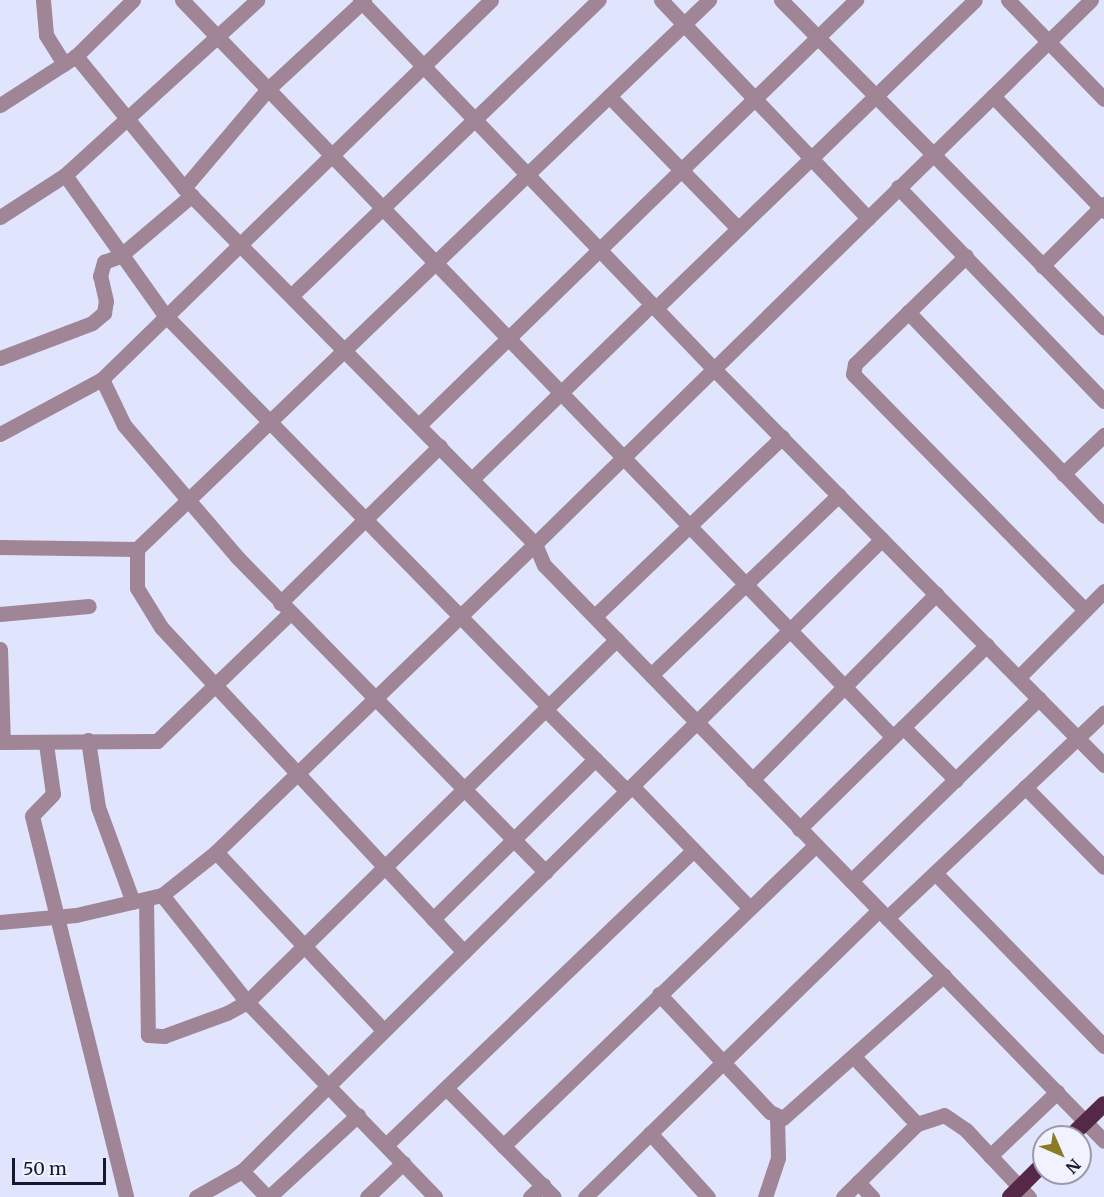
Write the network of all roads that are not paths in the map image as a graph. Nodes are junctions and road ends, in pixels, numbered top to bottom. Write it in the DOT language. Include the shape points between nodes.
graph roads {
  1 [pos="43,0"];
  2 [pos="133,0"];
  3 [pos="182,0"];
  4 [pos="257,0"];
  5 [pos="490,0"];
  6 [pos="599,0"];
  7 [pos="661,0"];
  8 [pos="709,0"];
  9 [pos="781,0"];
  10 [pos="856,0"];
  11 [pos="975,0"];
  12 [pos="1008,0"];
  13 [pos="1091,0"];
  14 [pos="362,1"];
  15 [pos="684,24"];
  16 [pos="218,37"];
  17 [pos="817,38"];
  18 [pos="1048,42"];
  19 [pos="70,60"];
  20 [pos="423,66"];
  21 [pos="268,89"];
  22 [pos="609,96"];
  23 [pos="993,96"];
  24 [pos="874,97"];
  25 [pos="755,98"];
  26 [pos="1104,99"];
  27 [pos="0,105"];
  28 [pos="476,121"];
  29 [pos="127,122"];
  30 [pos="332,155"];
  31 [pos="931,156"];
  32 [pos="812,158"];
  33 [pos="682,170"];
  34 [pos="65,175"];
  35 [pos="526,175"];
  36 [pos="898,187"];
  37 [pos="188,191"];
  38 [pos="1103,207"];
  39 [pos="384,209"];
  40 [pos="0,217"];
  41 [pos="867,218"];
  42 [pos="738,228"];
  43 [pos="240,244"];
  44 [pos="600,249"];
  45 [pos="120,256"];
  46 [pos="966,256"];
  47 [pos="436,262"];
  48 [pos="1042,266"];
  49 [pos="291,296"];
  50 [pos="654,306"];
  51 [pos="908,312"];
  52 [pos="165,315"];
  53 [pos="1104,327"];
  54 [pos="509,339"];
  55 [pos="344,351"];
  56 [pos="0,358"];
  57 [pos="712,367"];
  58 [pos="102,379"];
  59 [pos="559,393"];
  60 [pos="1104,401"];
  61 [pos="269,424"];
  62 [pos="419,425"];
  63 [pos="0,434"];
  64 [pos="1104,435"];
  65 [pos="782,437"];
  66 [pos="440,446"];
  67 [pos="621,455"];
  68 [pos="1063,474"];
  69 [pos="472,479"];
  70 [pos="839,495"];
  71 [pos="190,498"];
  72 [pos="1104,516"];
  73 [pos="367,519"];
  74 [pos="689,526"];
  75 [pos="882,539"];
  76 [pos="535,544"];
  77 [pos="0,547"];
  78 [pos="137,549"];
  79 [pos="746,585"];
  80 [pos="1104,591"];
  81 [pos="936,594"];
  82 [pos="89,606"];
  83 [pos="285,608"];
  84 [pos="1085,610"];
  85 [pos="0,614"];
  86 [pos="460,616"];
  87 [pos="596,616"];
  88 [pos="790,631"];
  89 [pos="617,639"];
  90 [pos="987,645"];
  91 [pos="0,649"];
  92 [pos="651,675"];
  93 [pos="1018,677"];
  94 [pos="844,687"];
  95 [pos="214,688"];
  96 [pos="376,696"];
  97 [pos="1039,698"];
  98 [pos="547,707"];
  99 [pos="1104,712"];
  100 [pos="697,722"];
  101 [pos="898,732"];
  102 [pos="1078,737"];
  103 [pos="88,740"];
  104 [pos="2,742"];
  105 [pos="46,744"];
  106 [pos="595,759"];
  107 [pos="1104,765"];
  108 [pos="296,774"];
  109 [pos="752,780"];
  110 [pos="956,780"];
  111 [pos="465,787"];
  112 [pos="1024,787"];
  113 [pos="630,789"];
  114 [pos="799,829"];
  115 [pos="514,839"];
  116 [pos="815,846"];
  117 [pos="694,850"];
  118 [pos="216,852"];
  119 [pos="383,865"];
  120 [pos="1104,867"];
  121 [pos="545,872"];
  122 [pos="935,873"];
  123 [pos="851,881"];
  124 [pos="162,895"];
  125 [pos="140,900"];
  126 [pos="749,907"];
  127 [pos="883,914"];
  128 [pos="54,916"];
  129 [pos="433,919"];
  130 [pos="0,922"];
  131 [pos="301,947"];
  132 [pos="464,952"];
  133 [pos="944,975"];
  134 [pos="659,994"];
  135 [pos="247,1002"];
  136 [pos="384,1031"];
  137 [pos="1104,1046"];
  138 [pos="855,1058"];
  139 [pos="722,1062"];
  140 [pos="329,1085"];
  141 [pos="446,1088"];
  142 [pos="1057,1092"];
  143 [pos="1104,1104"];
  144 [pos="358,1115"];
  145 [pos="777,1117"];
  146 [pos="1085,1122"];
  147 [pos="917,1124"];
  148 [pos="1082,1125"];
  149 [pos="650,1133"];
  150 [pos="1104,1140"];
  151 [pos="386,1145"];
  152 [pos="503,1146"];
  153 [pos="990,1156"];
  154 [pos="403,1163"];
  155 [pos="242,1170"];
  156 [pos="1032,1178"];
  157 [pos="858,1182"];
  158 [pos="543,1185"];
  159 [pos="1020,1194"];
  160 [pos="126,1197"];
  161 [pos="196,1197"];
  162 [pos="268,1197"];
  163 [pos="367,1197"];
  164 [pos="435,1197"];
  165 [pos="530,1197"];
  166 [pos="554,1197"];
  167 [pos="585,1197"];
  168 [pos="708,1197"];
  169 [pos="765,1197"];
  170 [pos="843,1197"];
  171 [pos="872,1197"];
  1 -- 19 [label="street" via="46,35"];
  2 -- 19 [label="street"];
  3 -- 16 [label="street"];
  4 -- 16 [label="street"];
  5 -- 20 [label="street"];
  6 -- 28 [label="street"];
  7 -- 15 [label="street"];
  8 -- 15 [label="street"];
  9 -- 17 [label="street"];
  10 -- 17 [label="street"];
  11 -- 24 [label="street"];
  12 -- 18 [label="street"];
  13 -- 18 [label="street"];
  14 -- 20 [label="street"];
  14 -- 21 [label="street"];
  15 -- 22 [label="street"];
  15 -- 25 [label="street"];
  16 -- 21 [label="street"];
  16 -- 29 [label="street"];
  17 -- 24 [label="street"];
  17 -- 25 [label="street"];
  18 -- 23 [label="street"];
  18 -- 26 [label="street"];
  19 -- 27 [label="street"];
  19 -- 29 [label="street"];
  20 -- 28 [label="street"];
  20 -- 30 [label="street"];
  21 -- 30 [label="street"];
  21 -- 37 [label="street"];
  22 -- 33 [label="street"];
  22 -- 35 [label="street"];
  23 -- 31 [label="street"];
  23 -- 38 [label="street"];
  24 -- 31 [label="street"];
  24 -- 32 [label="street"];
  25 -- 32 [label="street"];
  25 -- 33 [label="street"];
  28 -- 35 [label="street"];
  28 -- 39 [label="street"];
  29 -- 34 [label="street"];
  29 -- 37 [label="street"];
  30 -- 39 [label="street"];
  30 -- 43 [label="street"];
  31 -- 36 [label="street"];
  31 -- 48 [label="street"];
  32 -- 41 [label="street"];
  32 -- 42 [label="street"];
  33 -- 42 [label="street"];
  33 -- 44 [label="street"];
  34 -- 40 [label="street"];
  34 -- 45 [label="street"];
  35 -- 44 [label="street"];
  35 -- 47 [label="street"];
  36 -- 41 [label="street"];
  36 -- 46 [label="street"];
  37 -- 43 [label="street"];
  37 -- 45 [label="street"];
  38 -- 48 [label="street"];
  39 -- 47 [label="street"];
  39 -- 49 [label="street"];
  41 -- 57 [label="street"];
  42 -- 50 [label="street"];
  43 -- 49 [label="street"];
  43 -- 52 [label="street"];
  44 -- 50 [label="street"];
  44 -- 54 [label="street"];
  45 -- 52 [label="street"];
  45 -- 56 [label="street" via="100,268 106,301 104,313 92,323"];
  46 -- 51 [label="street"];
  46 -- 60 [label="street"];
  47 -- 54 [label="street"];
  47 -- 55 [label="street"];
  48 -- 53 [label="street"];
  49 -- 55 [label="street"];
  50 -- 57 [label="street"];
  50 -- 59 [label="street"];
  51 -- 68 [label="street"];
  51 -- 84 [label="street" via="855,364 853,374"];
  52 -- 58 [label="street"];
  52 -- 61 [label="street"];
  54 -- 59 [label="street"];
  54 -- 62 [label="street"];
  55 -- 61 [label="street"];
  55 -- 62 [label="street"];
  57 -- 65 [label="street"];
  57 -- 67 [label="street"];
  58 -- 63 [label="street" via="30,422"];
  58 -- 71 [label="street" via="124,425"];
  59 -- 67 [label="street"];
  59 -- 69 [label="street"];
  61 -- 71 [label="street"];
  61 -- 73 [label="street"];
  62 -- 66 [label="street"];
  64 -- 68 [label="street"];
  65 -- 70 [label="street"];
  65 -- 74 [label="street"];
  66 -- 69 [label="street"];
  66 -- 73 [label="street"];
  67 -- 74 [label="street"];
  67 -- 76 [label="street"];
  68 -- 72 [label="street"];
  69 -- 76 [label="street"];
  70 -- 75 [label="street"];
  70 -- 79 [label="street"];
  71 -- 78 [label="street"];
  71 -- 83 [label="street"];
  73 -- 83 [label="street"];
  73 -- 86 [label="street"];
  74 -- 79 [label="street"];
  74 -- 87 [label="street"];
  75 -- 81 [label="street"];
  75 -- 88 [label="street"];
  76 -- 86 [label="street"];
  76 -- 87 [label="street" via="544,565"];
  77 -- 78 [label="street"];
  78 -- 95 [label="street" via="139,595"];
  79 -- 88 [label="street"];
  79 -- 92 [label="street"];
  80 -- 84 [label="street"];
  81 -- 90 [label="street"];
  81 -- 94 [label="street"];
  82 -- 85 [label="street"];
  83 -- 95 [label="street"];
  83 -- 96 [label="street"];
  84 -- 93 [label="street"];
  86 -- 96 [label="street"];
  86 -- 98 [label="street"];
  87 -- 89 [label="street"];
  88 -- 94 [label="street"];
  88 -- 100 [label="street"];
  89 -- 92 [label="street"];
  89 -- 98 [label="street"];
  90 -- 93 [label="street"];
  90 -- 101 [label="street"];
  91 -- 104 [label="street"];
  92 -- 100 [label="street"];
  93 -- 97 [label="street"];
  94 -- 101 [label="street"];
  94 -- 109 [label="street"];
  95 -- 103 [label="street" via="157,741"];
  95 -- 108 [label="street"];
  96 -- 108 [label="street"];
  96 -- 111 [label="street"];
  97 -- 102 [label="street"];
  97 -- 110 [label="street"];
  98 -- 106 [label="street"];
  98 -- 111 [label="street"];
  99 -- 102 [label="street"];
  100 -- 109 [label="street"];
  100 -- 113 [label="street"];
  101 -- 110 [label="street"];
  101 -- 114 [label="street"];
  102 -- 107 [label="street"];
  102 -- 112 [label="street"];
  103 -- 105 [label="street"];
  103 -- 125 [label="street" via="98,807"];
  104 -- 105 [label="street"];
  105 -- 128 [label="street" via="53,794 32,816"];
  106 -- 113 [label="street"];
  106 -- 115 [label="street"];
  108 -- 118 [label="street"];
  108 -- 119 [label="street"];
  109 -- 114 [label="street"];
  110 -- 123 [label="street"];
  111 -- 115 [label="street"];
  111 -- 119 [label="street"];
  112 -- 120 [label="street"];
  112 -- 122 [label="street"];
  113 -- 117 [label="street"];
  113 -- 121 [label="street"];
  114 -- 116 [label="street"];
  115 -- 121 [label="street"];
  115 -- 129 [label="street"];
  116 -- 123 [label="street"];
  116 -- 126 [label="street"];
  117 -- 126 [label="street"];
  117 -- 141 [label="street"];
  118 -- 124 [label="street"];
  118 -- 131 [label="street"];
  119 -- 129 [label="street"];
  119 -- 131 [label="street"];
  121 -- 132 [label="street"];
  122 -- 127 [label="street"];
  122 -- 137 [label="street"];
  123 -- 127 [label="street"];
  124 -- 125 [label="street"];
  124 -- 135 [label="street" via="189,937"];
  125 -- 128 [label="street"];
  125 -- 135 [label="street" via="148,1035 164,1036"];
  126 -- 134 [label="street"];
  127 -- 133 [label="street"];
  127 -- 139 [label="street"];
  128 -- 130 [label="street"];
  128 -- 160 [label="street"];
  129 -- 132 [label="street"];
  131 -- 135 [label="street"];
  131 -- 136 [label="street"];
  132 -- 136 [label="street"];
  133 -- 138 [label="street"];
  133 -- 142 [label="street"];
  134 -- 139 [label="street"];
  134 -- 152 [label="street"];
  135 -- 140 [label="street"];
  136 -- 140 [label="street"];
  138 -- 145 [label="street" via="794,1114"];
  138 -- 147 [label="street"];
  139 -- 145 [label="street"];
  139 -- 149 [label="street"];
  140 -- 144 [label="street"];
  140 -- 155 [label="street"];
  141 -- 151 [label="street"];
  141 -- 152 [label="street"];
  142 -- 146 [label="street"];
  142 -- 153 [label="street"];
  143 -- 146 [label="highway"];
  144 -- 151 [label="street"];
  144 -- 162 [label="street"];
  145 -- 169 [label="street" via="778,1158"];
  146 -- 148 [label="highway"];
  146 -- 150 [label="street"];
  147 -- 153 [label="street" via="944,1115"];
  147 -- 157 [label="street"];
  149 -- 167 [label="street"];
  149 -- 168 [label="street"];
  151 -- 154 [label="street"];
  152 -- 158 [label="street"];
  153 -- 159 [label="street"];
  154 -- 163 [label="street"];
  154 -- 164 [label="street"];
  155 -- 161 [label="street"];
  155 -- 162 [label="street"];
  156 -- 159 [label="highway"];
  157 -- 170 [label="street"];
  157 -- 171 [label="street"];
  158 -- 165 [label="street"];
  158 -- 166 [label="street"];
}
